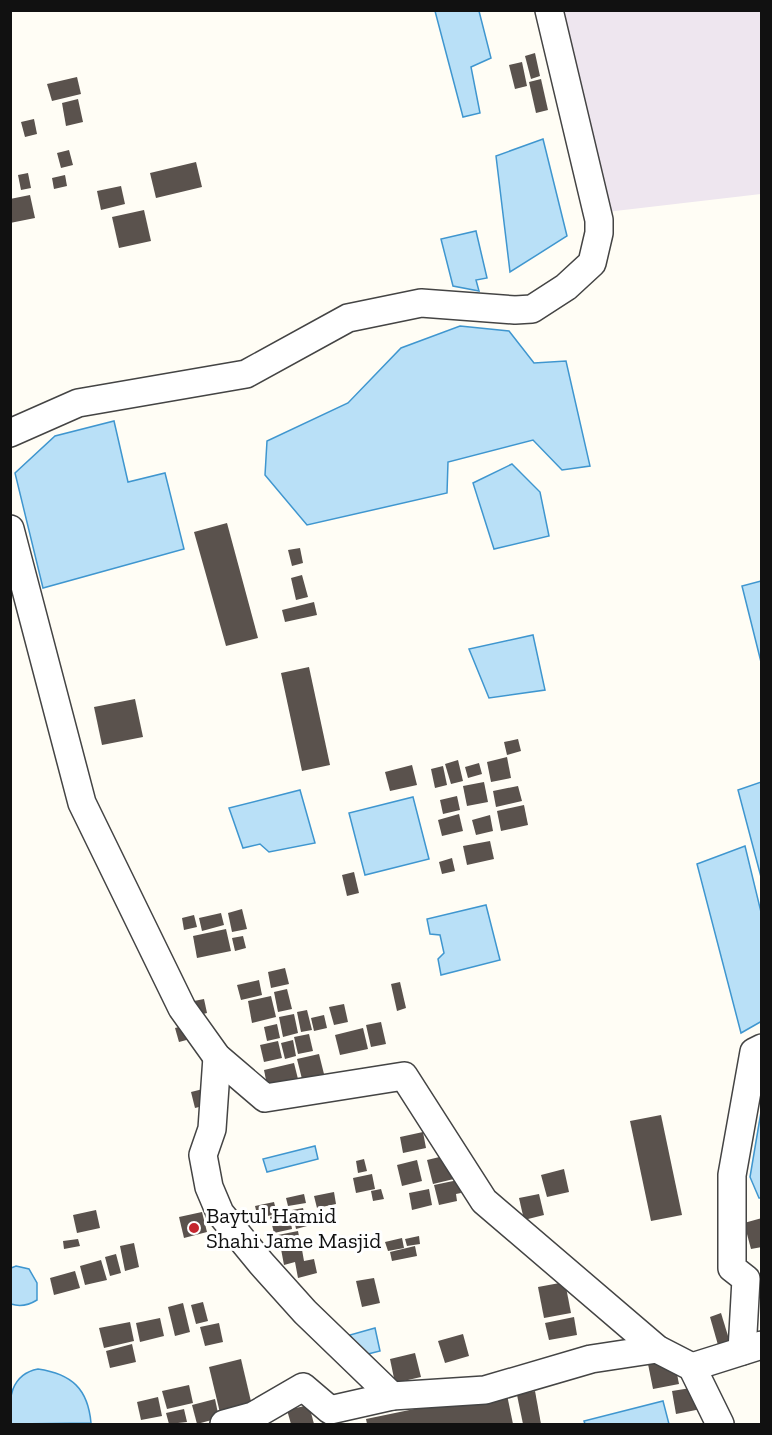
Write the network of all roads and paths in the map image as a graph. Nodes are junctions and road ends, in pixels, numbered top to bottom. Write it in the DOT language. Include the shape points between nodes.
graph roads {
  1 [pos="549,10"];
  2 [pos="10,433"];
  3 [pos="10,529"];
  4 [pos="762,1048"];
  5 [pos="217,1057"];
  6 [pos="752,1348"];
  7 [pos="657,1349"];
  8 [pos="692,1367"];
  9 [pos="392,1396"];
  10 [pos="224,1425"];
  11 [pos="720,1425"];
  1 -- 2 [label="street" via="599,220 592,263 566,288 532,309 421,303 348,318 246,374 78,404"];
  3 -- 5 [label="street" via="82,802 182,1008"];
  4 -- 6 [label="street" via="754,1052 732,1175 732,1268 746,1279"];
  5 -- 7 [label="street" via="265,1098 404,1076 484,1201"];
  5 -- 9 [label="street" via="212,1129 203,1155 209,1187 220,1213 305,1312"];
  6 -- 8 [label="street"];
  7 -- 8 [label="street"];
  7 -- 9 [label="street" via="591,1359 485,1390"];
  8 -- 11 [label="street"];
  9 -- 10 [label="street" via="330,1410 303,1387 253,1416"];
}
